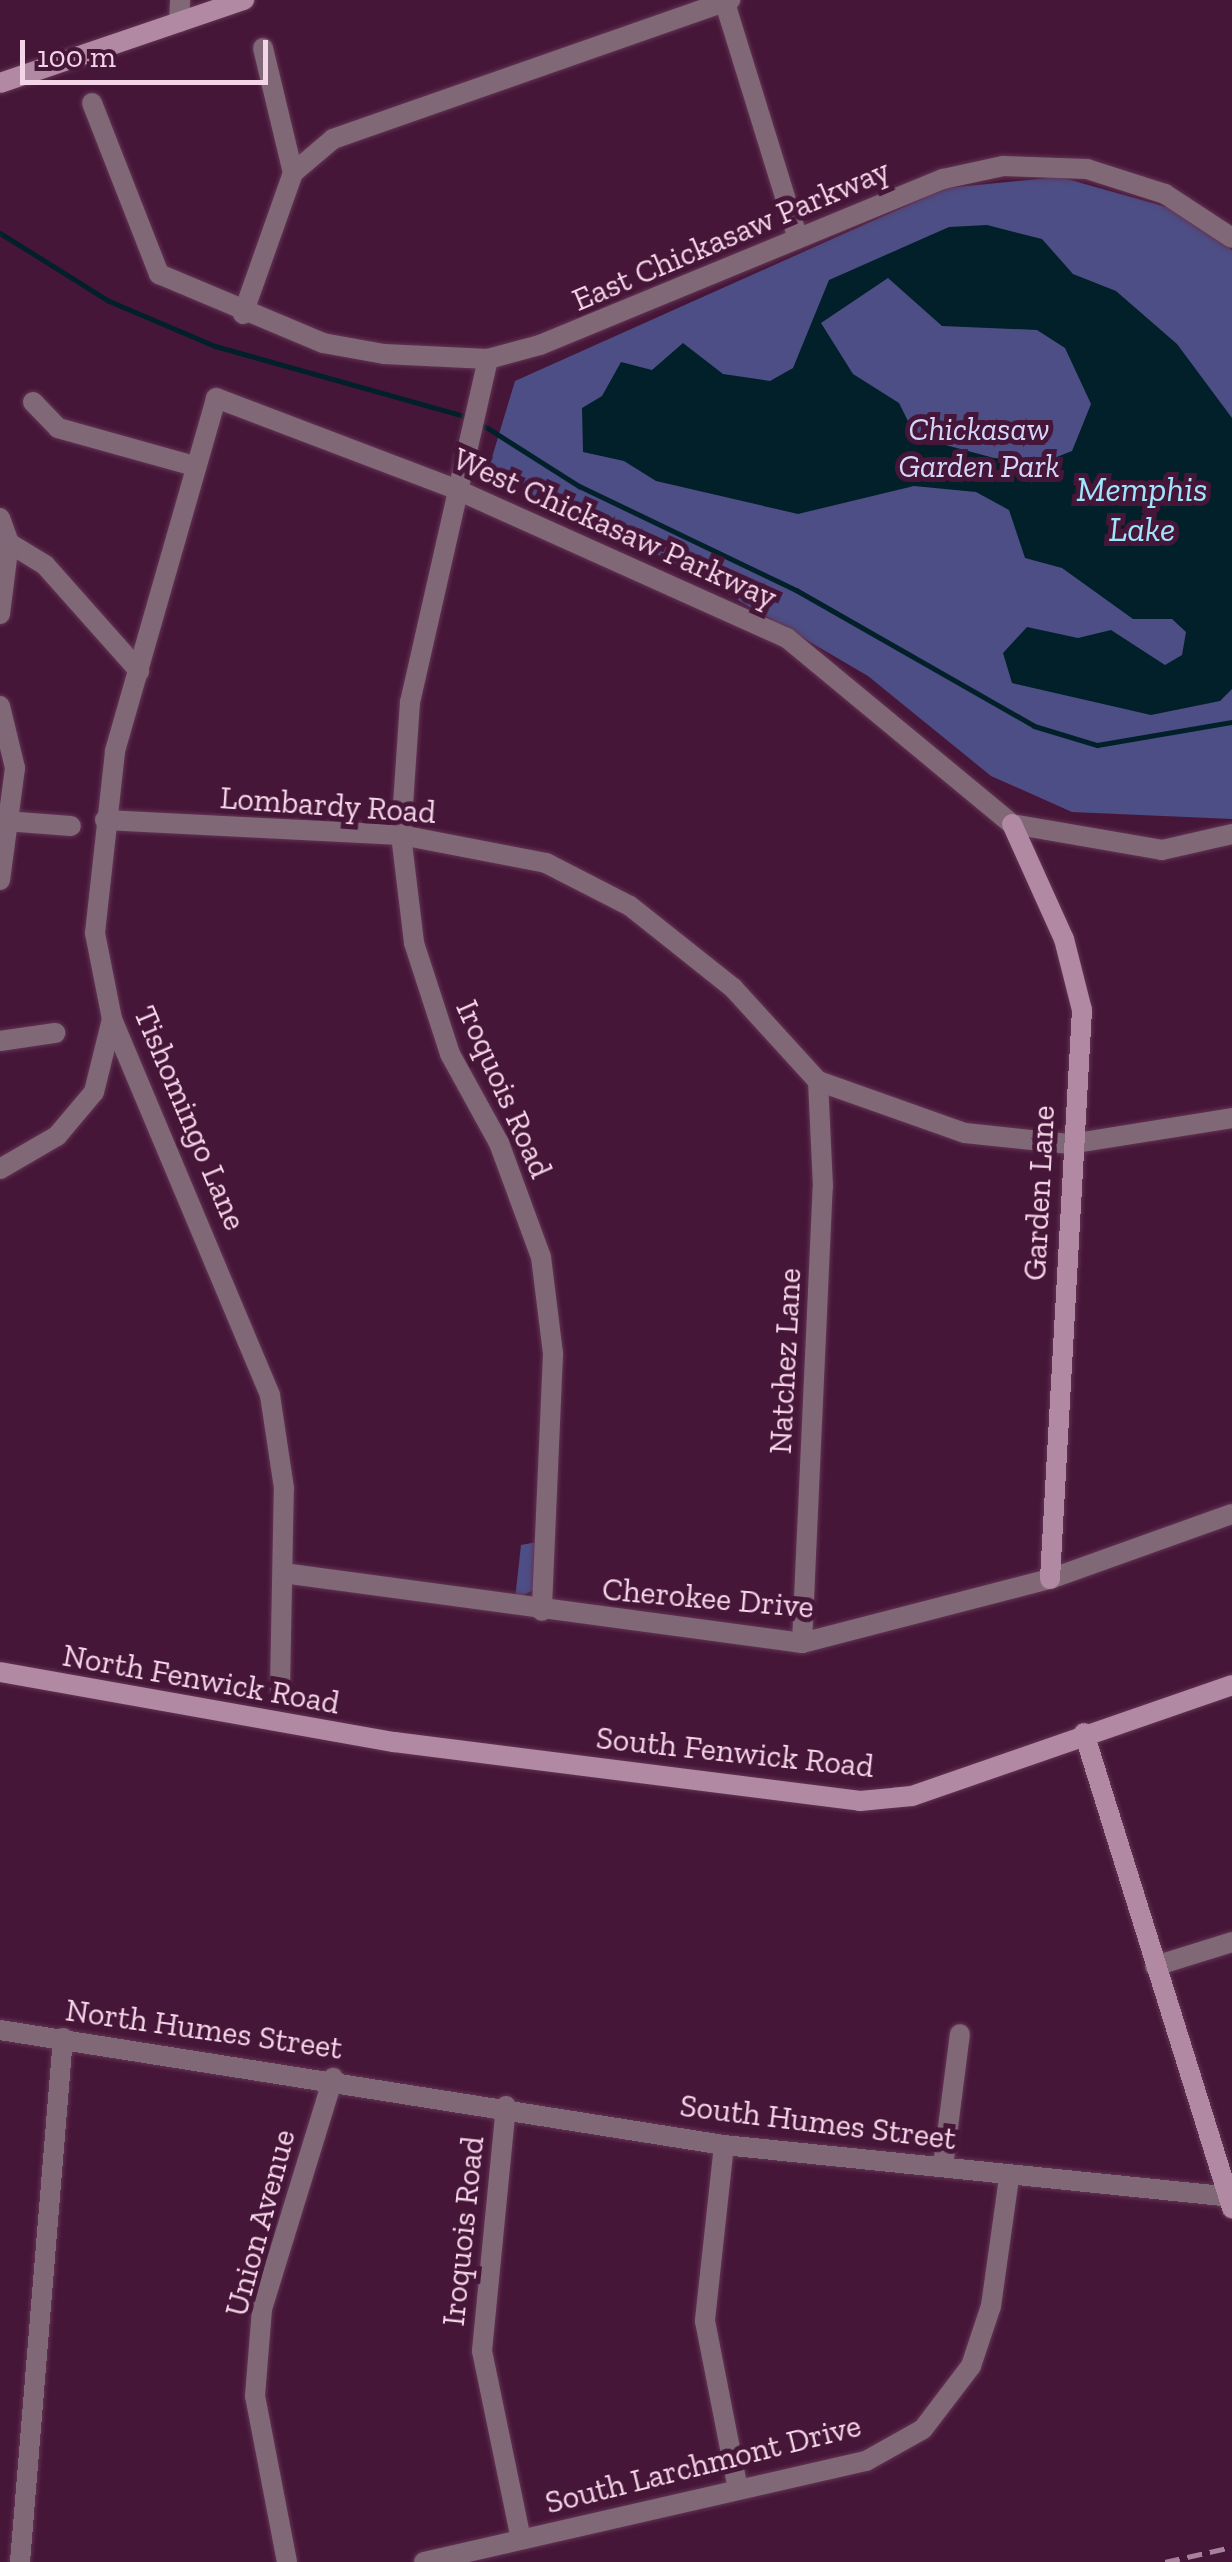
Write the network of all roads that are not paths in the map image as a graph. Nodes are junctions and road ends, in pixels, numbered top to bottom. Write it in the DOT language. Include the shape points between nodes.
graph roads {
  1 [pos="180,0"];
  2 [pos="244,0"];
  3 [pos="728,1"];
  4 [pos="179,22"];
  5 [pos="262,48"];
  6 [pos="0,83"];
  7 [pos="92,103"];
  8 [pos="293,173"];
  9 [pos="797,236"];
  10 [pos="1232,238"];
  11 [pos="242,314"];
  12 [pos="488,359"];
  13 [pos="216,398"];
  14 [pos="33,402"];
  15 [pos="194,466"];
  16 [pos="453,488"];
  17 [pos="0,518"];
  18 [pos="9,544"];
  19 [pos="0,614"];
  20 [pos="139,671"];
  21 [pos="0,706"];
  22 [pos="105,820"];
  23 [pos="1012,824"];
  24 [pos="71,826"];
  25 [pos="3,829"];
  26 [pos="1232,834"];
  27 [pos="401,835"];
  28 [pos="0,880"];
  29 [pos="112,1020"];
  30 [pos="55,1033"];
  31 [pos="0,1042"];
  32 [pos="818,1082"];
  33 [pos="1232,1118"];
  34 [pos="1070,1144"];
  35 [pos="0,1169"];
  36 [pos="1232,1514"];
  37 [pos="283,1573"];
  38 [pos="1050,1579"];
  39 [pos="542,1611"];
  40 [pos="802,1643"];
  41 [pos="0,1672"];
  42 [pos="1232,1685"];
  43 [pos="280,1688"];
  44 [pos="1084,1733"];
  45 [pos="394,1742"];
  46 [pos="1232,1942"];
  47 [pos="1155,1966"];
  48 [pos="0,2030"];
  49 [pos="960,2034"];
  50 [pos="63,2038"];
  51 [pos="332,2078"];
  52 [pos="398,2090"];
  53 [pos="506,2106"];
  54 [pos="724,2145"];
  55 [pos="943,2166"];
  56 [pos="1009,2178"];
  57 [pos="1231,2202"];
  58 [pos="738,2489"];
  59 [pos="521,2538"];
  60 [pos="20,2562"];
  61 [pos="287,2562"];
  62 [pos="424,2562"];
  1 -- 4 [label="street"];
  2 -- 4 [label="street"];
  3 -- 8 [label="street" via="374,118"];
  3 -- 9 [label="street"];
  4 -- 6 [label="street"];
  5 -- 8 [label="street"];
  7 -- 11 [label="street, East Chickasaw Parkway" via="159,274"];
  8 -- 11 [label="street"];
  9 -- 10 [label="street, East Chickasaw Parkway" via="943,179 1003,166 1102,174 1164,194"];
  9 -- 12 [label="street, East Chickasaw Parkway" via="584,331"];
  11 -- 12 [label="street, East Chickasaw Parkway" via="323,343"];
  12 -- 16 [label="street, Iroquois Road"];
  13 -- 15 [label="street, Tishomingo Lane"];
  13 -- 16 [label="street, West Chickasaw Parkway"];
  14 -- 15 [label="street" via="58,428"];
  15 -- 20 [label="street, Tishomingo Lane"];
  16 -- 23 [label="street, West Chickasaw Parkway" via="787,638"];
  16 -- 27 [label="street, Iroquois Road" via="410,702"];
  17 -- 18 [label="street"];
  18 -- 19 [label="street"];
  18 -- 20 [label="street" via="45,565"];
  20 -- 22 [label="street, Tishomingo Lane"];
  21 -- 25 [label="street" via="14,741"];
  22 -- 27 [label="street, Lombardy Road"];
  22 -- 29 [label="street, Tishomingo Lane" via="95,933"];
  23 -- 26 [label="street, West Chickasaw Parkway" via="1162,850"];
  23 -- 34 [label="street, Garden Lane" via="1064,939 1082,1010"];
  24 -- 25 [label="street"];
  25 -- 28 [label="street"];
  27 -- 32 [label="street, Lombardy Road" via="546,862 630,906 733,988"];
  27 -- 39 [label="street, Iroquois Road" via="414,943 450,1054 499,1143 541,1257 554,1354"];
  29 -- 35 [label="street" via="94,1092 58,1136"];
  29 -- 37 [label="street, Tishomingo Lane" via="262,1368 283,1469"];
  30 -- 31 [label="street"];
  32 -- 34 [label="street, Lombardy Road" via="966,1134"];
  32 -- 40 [label="street, Natchez Lane" via="823,1187"];
  33 -- 34 [label="street, Lombardy Road"];
  34 -- 38 [label="street, Garden Lane"];
  36 -- 38 [label="street, Cherokee Drive"];
  37 -- 39 [label="street, Cherokee Drive"];
  37 -- 43 [label="street, Tishomingo Lane"];
  38 -- 40 [label="street, Cherokee Drive"];
  39 -- 40 [label="street, Cherokee Drive"];
  41 -- 45 [label="street, North Fenwick Road"];
  42 -- 44 [label="street, South Fenwick Road"];
  44 -- 45 [label="street, South Fenwick Road" via="912,1796 860,1801"];
  44 -- 47 [label="street"];
  46 -- 47 [label="street"];
  47 -- 57 [label="street"];
  48 -- 50 [label="street, North Humes Street"];
  49 -- 55 [label="street"];
  50 -- 51 [label="street, North Humes Street"];
  50 -- 60 [label="street"];
  51 -- 52 [label="street, North Humes Street"];
  51 -- 61 [label="street, Union Avenue" via="262,2309 255,2396"];
  52 -- 53 [label="street, South Humes Street"];
  53 -- 54 [label="street, South Humes Street"];
  53 -- 59 [label="street, Iroquois Road" via="482,2351"];
  54 -- 55 [label="street, South Humes Street"];
  54 -- 58 [label="street" via="706,2321"];
  55 -- 56 [label="street, South Humes Street"];
  56 -- 57 [label="street, South Humes Street"];
  56 -- 58 [label="street, South Larchmont Drive" via="991,2306 971,2366 923,2429 866,2460"];
  58 -- 59 [label="street, South Larchmont Drive"];
  59 -- 62 [label="street, South Larchmont Drive"];
}
